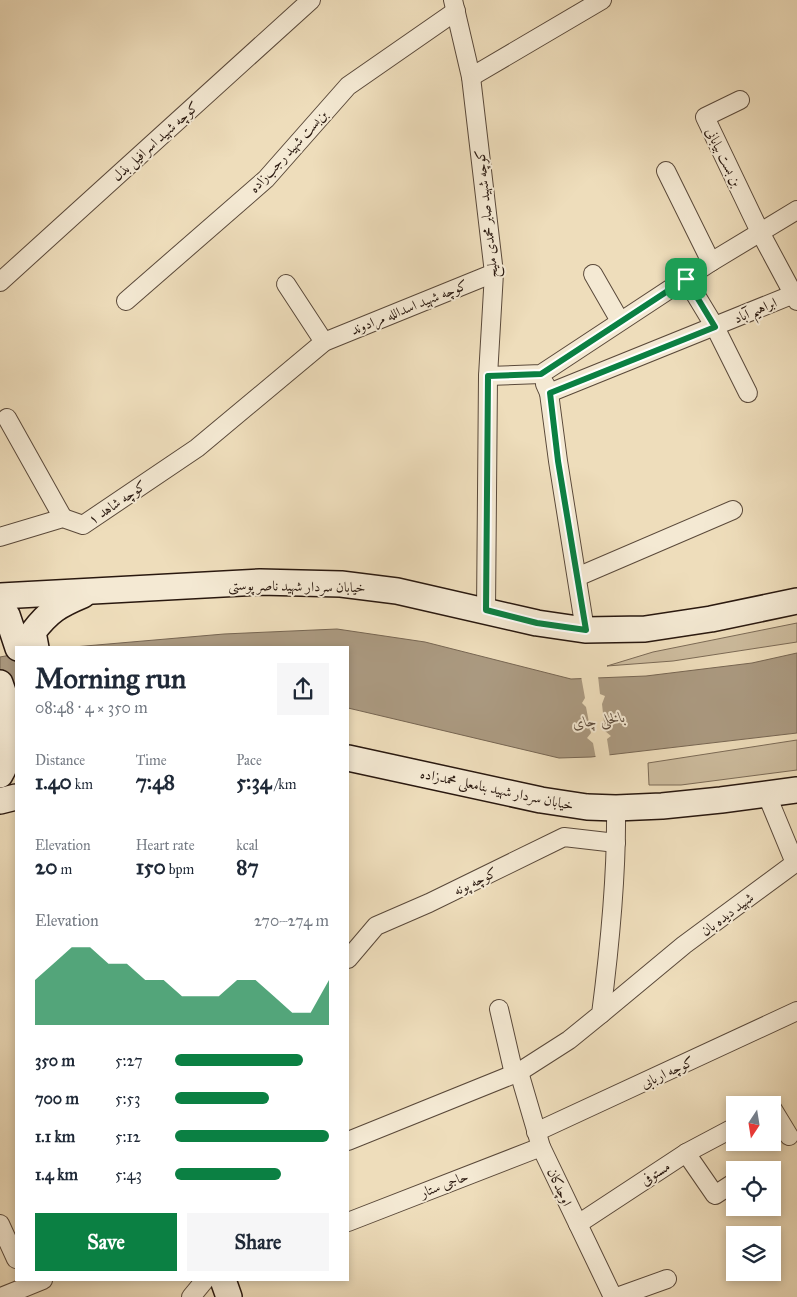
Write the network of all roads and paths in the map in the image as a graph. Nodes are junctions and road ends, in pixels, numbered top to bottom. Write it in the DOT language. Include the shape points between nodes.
graph roads {
  1 [pos="311,0"];
  2 [pos="602,0"];
  3 [pos="454,6"];
  4 [pos="471,76"];
  5 [pos="740,100"];
  6 [pos="666,171"];
  7 [pos="797,210"];
  8 [pos="760,232"];
  9 [pos="711,262"];
  10 [pos="494,273"];
  11 [pos="594,274"];
  12 [pos="686,279"];
  13 [pos="0,282"];
  14 [pos="286,284"];
  15 [pos="795,298"];
  16 [pos="126,301"];
  17 [pos="620,321"];
  18 [pos="715,327"];
  19 [pos="324,342"];
  20 [pos="541,374"];
  21 [pos="488,376"];
  22 [pos="550,393"];
  23 [pos="748,393"];
  24 [pos="7,418"];
  25 [pos="197,448"];
  26 [pos="733,510"];
  27 [pos="63,518"];
  28 [pos="0,537"];
  29 [pos="578,577"];
  30 [pos="92,591"];
  31 [pos="0,596"];
  32 [pos="797,600"];
  33 [pos="0,610"];
  34 [pos="486,610"];
  35 [pos="586,630"];
  36 [pos="27,646"];
  37 [pos="0,683"];
  38 [pos="0,720"];
  39 [pos="15,726"];
  40 [pos="349,758"];
  41 [pos="4,767"];
  42 [pos="797,790"];
  43 [pos="766,793"];
  44 [pos="15,797"];
  45 [pos="0,801"];
  46 [pos="616,808"];
  47 [pos="616,843"];
  48 [pos="349,958"];
  49 [pos="500,1009"];
  50 [pos="797,1012"];
  51 [pos="601,1014"];
  52 [pos="516,1073"];
  53 [pos="781,1123"];
  54 [pos="726,1132"];
  55 [pos="789,1136"];
  56 [pos="539,1139"];
  57 [pos="349,1141"];
  58 [pos="686,1153"];
  59 [pos="726,1188"];
  60 [pos="349,1222"];
  61 [pos="0,1224"];
  62 [pos="578,1224"];
  63 [pos="15,1257"];
  64 [pos="667,1279"];
  65 [pos="204,1281"];
  66 [pos="223,1281"];
  67 [pos="33,1282"];
  68 [pos="1,1297"];
  69 [pos="191,1297"];
  70 [pos="229,1297"];
  71 [pos="613,1297"];
  72 [pos="617,1297"];
  1 -- 13 [label="street, کوچه شهید اسرافیل بذل"];
  2 -- 4 [label="street"];
  3 -- 4 [label="street, کوچه شهید صابر محمدی ملیح"];
  3 -- 16 [label="street, بن‌بست شهید رجب‌زاده" via="348,86 266,179"];
  4 -- 10 [label="street, کوچه شهید صابر محمدی ملیح"];
  5 -- 8 [label="street, بن بست بیابانی" via="705,117"];
  6 -- 9 [label="street"];
  7 -- 8 [label="street"];
  8 -- 9 [label="street"];
  8 -- 15 [label="street"];
  9 -- 12 [label="street"];
  10 -- 19 [label="street, کوچه شهید اسدالله مرادوند"];
  10 -- 21 [label="street, کوچه شهید صابر محمدی ملیح"];
  11 -- 17 [label="street"];
  12 -- 17 [label="street"];
  12 -- 18 [label="street"];
  14 -- 19 [label="street"];
  15 -- 18 [label="street, ابراهیم آباد"];
  17 -- 20 [label="street"];
  18 -- 22 [label="street, ابراهیم آباد"];
  18 -- 23 [label="street"];
  19 -- 25 [label="street, کوچه شهید اسدالله مرادوند"];
  20 -- 21 [label="street"];
  20 -- 22 [label="street"];
  21 -- 34 [label="street, کوچه شهید صابر محمدی ملیح"];
  22 -- 29 [label="street"];
  24 -- 27 [label="street"];
  25 -- 27 [label="street, کوچه شاهد ۱" via="83,525"];
  26 -- 29 [label="street"];
  27 -- 28 [label="street, کوچه شاهد ۱"];
  29 -- 35 [label="street"];
  30 -- 31 [label="main road, خیابان سردار شهید ناصر پوستی"];
  30 -- 34 [label="main road, خیابان سردار شهید ناصر پوستی" via="260,582 341,584 397,591"];
  30 -- 36 [label="main road" via="48,614 33,632"];
  32 -- 35 [label="main road, خیابان سردار شهید ناصر پوستی" via="711,619 645,629"];
  33 -- 36 [label="main road" via="7,615"];
  34 -- 35 [label="main road, خیابان سردار شهید ناصر پوستی" via="537,623"];
  37 -- 39 [label="main road"];
  38 -- 41 [label="main road" via="10,750"];
  40 -- 46 [label="main road, خیابان سردار شهید بنامعلی محمدزاده" via="541,800"];
  42 -- 43 [label="main road, خیابان سردار شهید بنامعلی محمدزاده"];
  43 -- 46 [label="main road, خیابان سردار شهید بنامعلی محمدزاده"];
  43 -- 51 [label="street, شهید دیده بان" via="795,863 684,946"];
  44 -- 45 [label="main road"];
  46 -- 47 [label="street"];
  47 -- 48 [label="street, کوچه پونه" via="564,837 376,926"];
  47 -- 51 [label="street"];
  49 -- 52 [label="street, اوچدکان"];
  50 -- 56 [label="street, کوچه اربابی"];
  51 -- 52 [label="street, شهید دیده بان" via="569,1040"];
  52 -- 56 [label="street, اوچدکان"];
  52 -- 57 [label="street, شهید دیده بان"];
  53 -- 55 [label="street"];
  54 -- 58 [label="street, مستوفی"];
  56 -- 60 [label="street, حاجی ستار"];
  56 -- 62 [label="street, اوچدکان"];
  58 -- 59 [label="street" via="715,1195"];
  58 -- 62 [label="street, مستوفی"];
  61 -- 63 [label="street"];
  62 -- 71 [label="street, اوچدکان"];
  64 -- 72 [label="street"];
  65 -- 69 [label="street"];
  66 -- 70 [label="main road"];
  67 -- 68 [label="street"];
}
